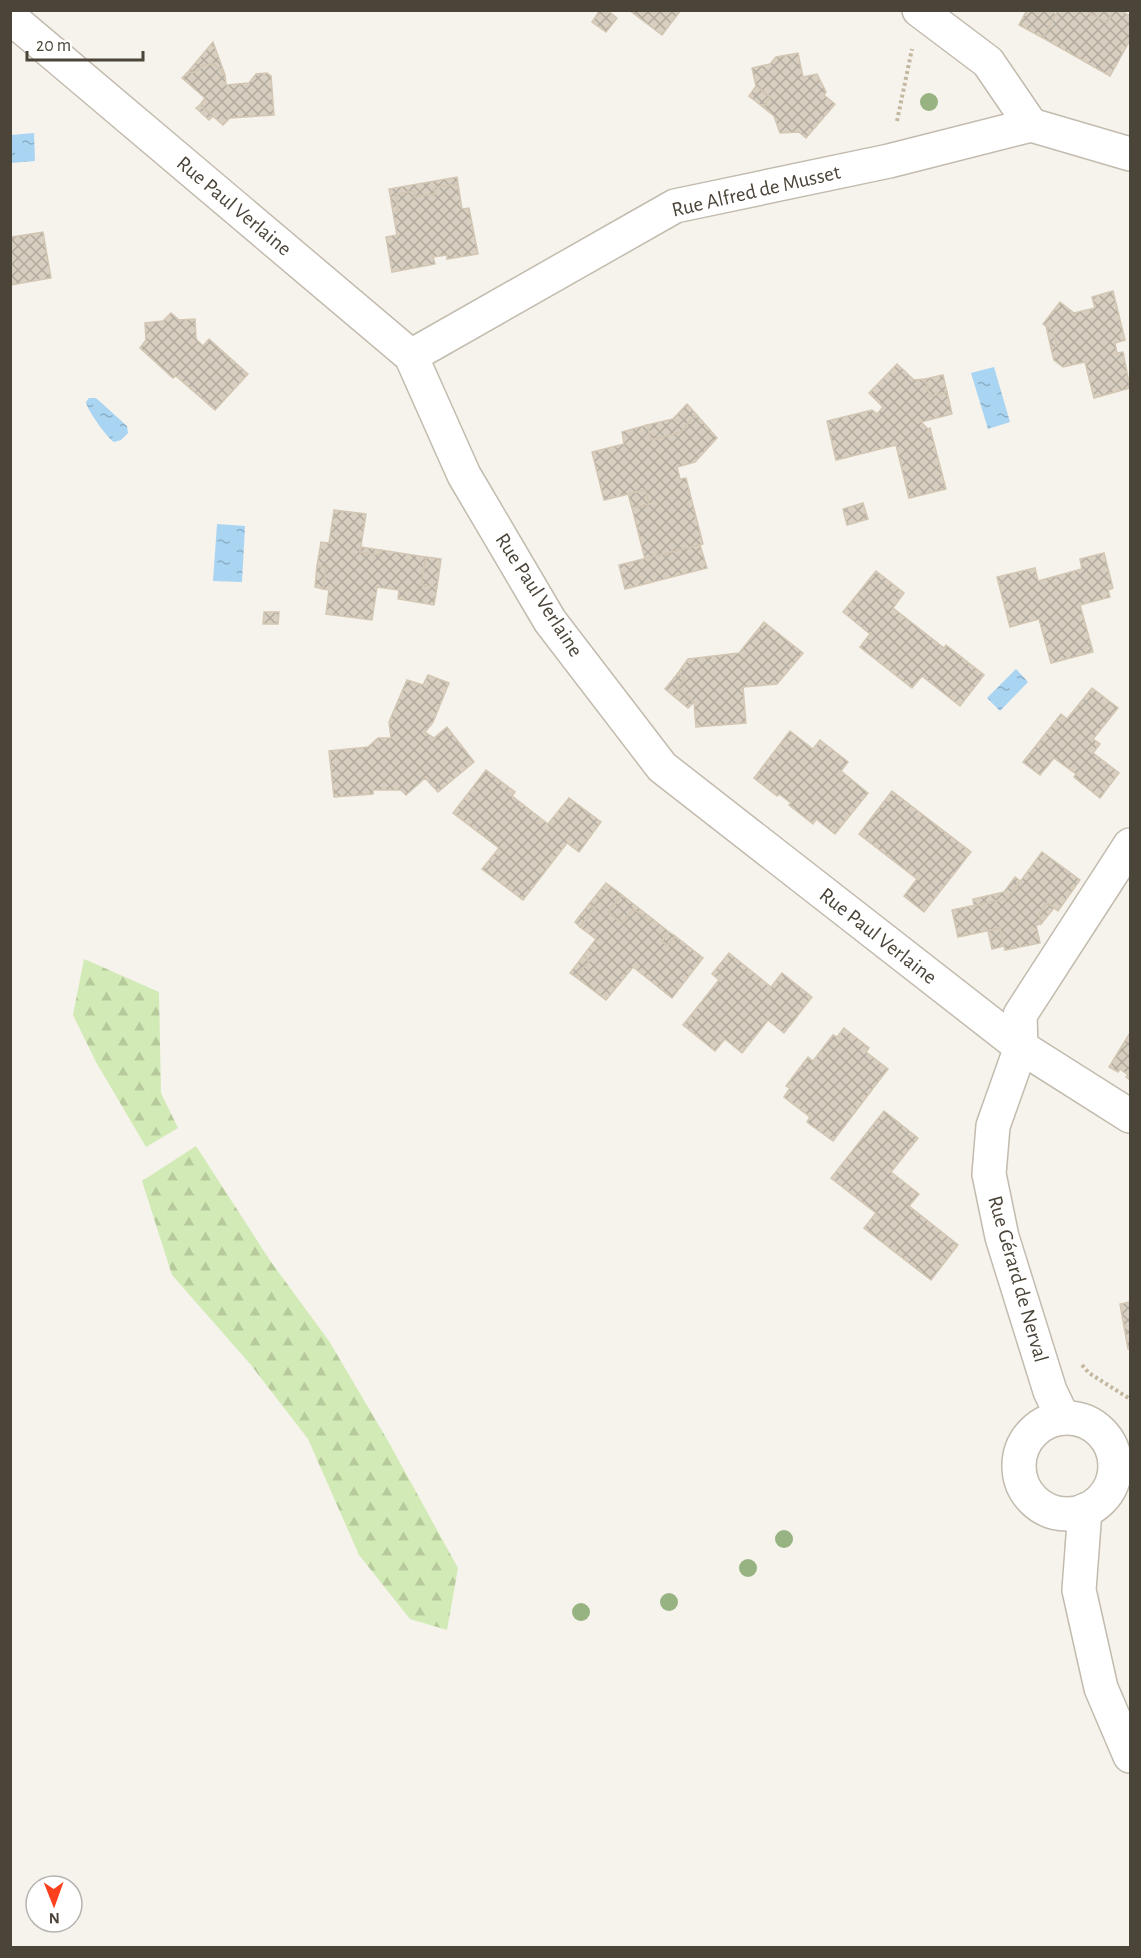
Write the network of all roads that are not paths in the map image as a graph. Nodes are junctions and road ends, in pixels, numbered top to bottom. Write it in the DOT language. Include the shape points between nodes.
graph roads {
  1 [pos="920,11"];
  2 [pos="10,17"];
  3 [pos="1031,125"];
  4 [pos="1131,154"];
  5 [pos="411,356"];
  6 [pos="1131,845"];
  7 [pos="1021,1047"];
  8 [pos="1131,1116"];
  9 [pos="1052,1411"];
  10 [pos="1122,1455"];
  11 [pos="1073,1512"];
  12 [pos="1131,1756"];
  1 -- 3 [label="street" via="988,62"];
  2 -- 5 [label="street, Rue Paul Verlaine"];
  3 -- 4 [label="street"];
  3 -- 5 [label="street, Rue Alfred de Musset" via="889,161 675,206"];
  5 -- 7 [label="street, Rue Paul Verlaine" via="464,476 550,621 662,766"];
  6 -- 7 [label="street, Rue Gérard de Nerval" via="1020,1015"];
  7 -- 8 [label="street, Rue Paul Verlaine"];
  7 -- 9 [label="street, Rue Gérard de Nerval" via="993,1126 989,1174 1002,1237"];
  9 -- 10 [label="street" via="1083,1420 1100,1431"];
  9 -- 11 [label="street" via="1021,1450 1020,1475 1030,1498 1044,1509"];
  10 -- 11 [label="street" via="1107,1493 1097,1503"];
  11 -- 12 [label="street" via="1083,1546 1079,1590 1101,1688"];
}
